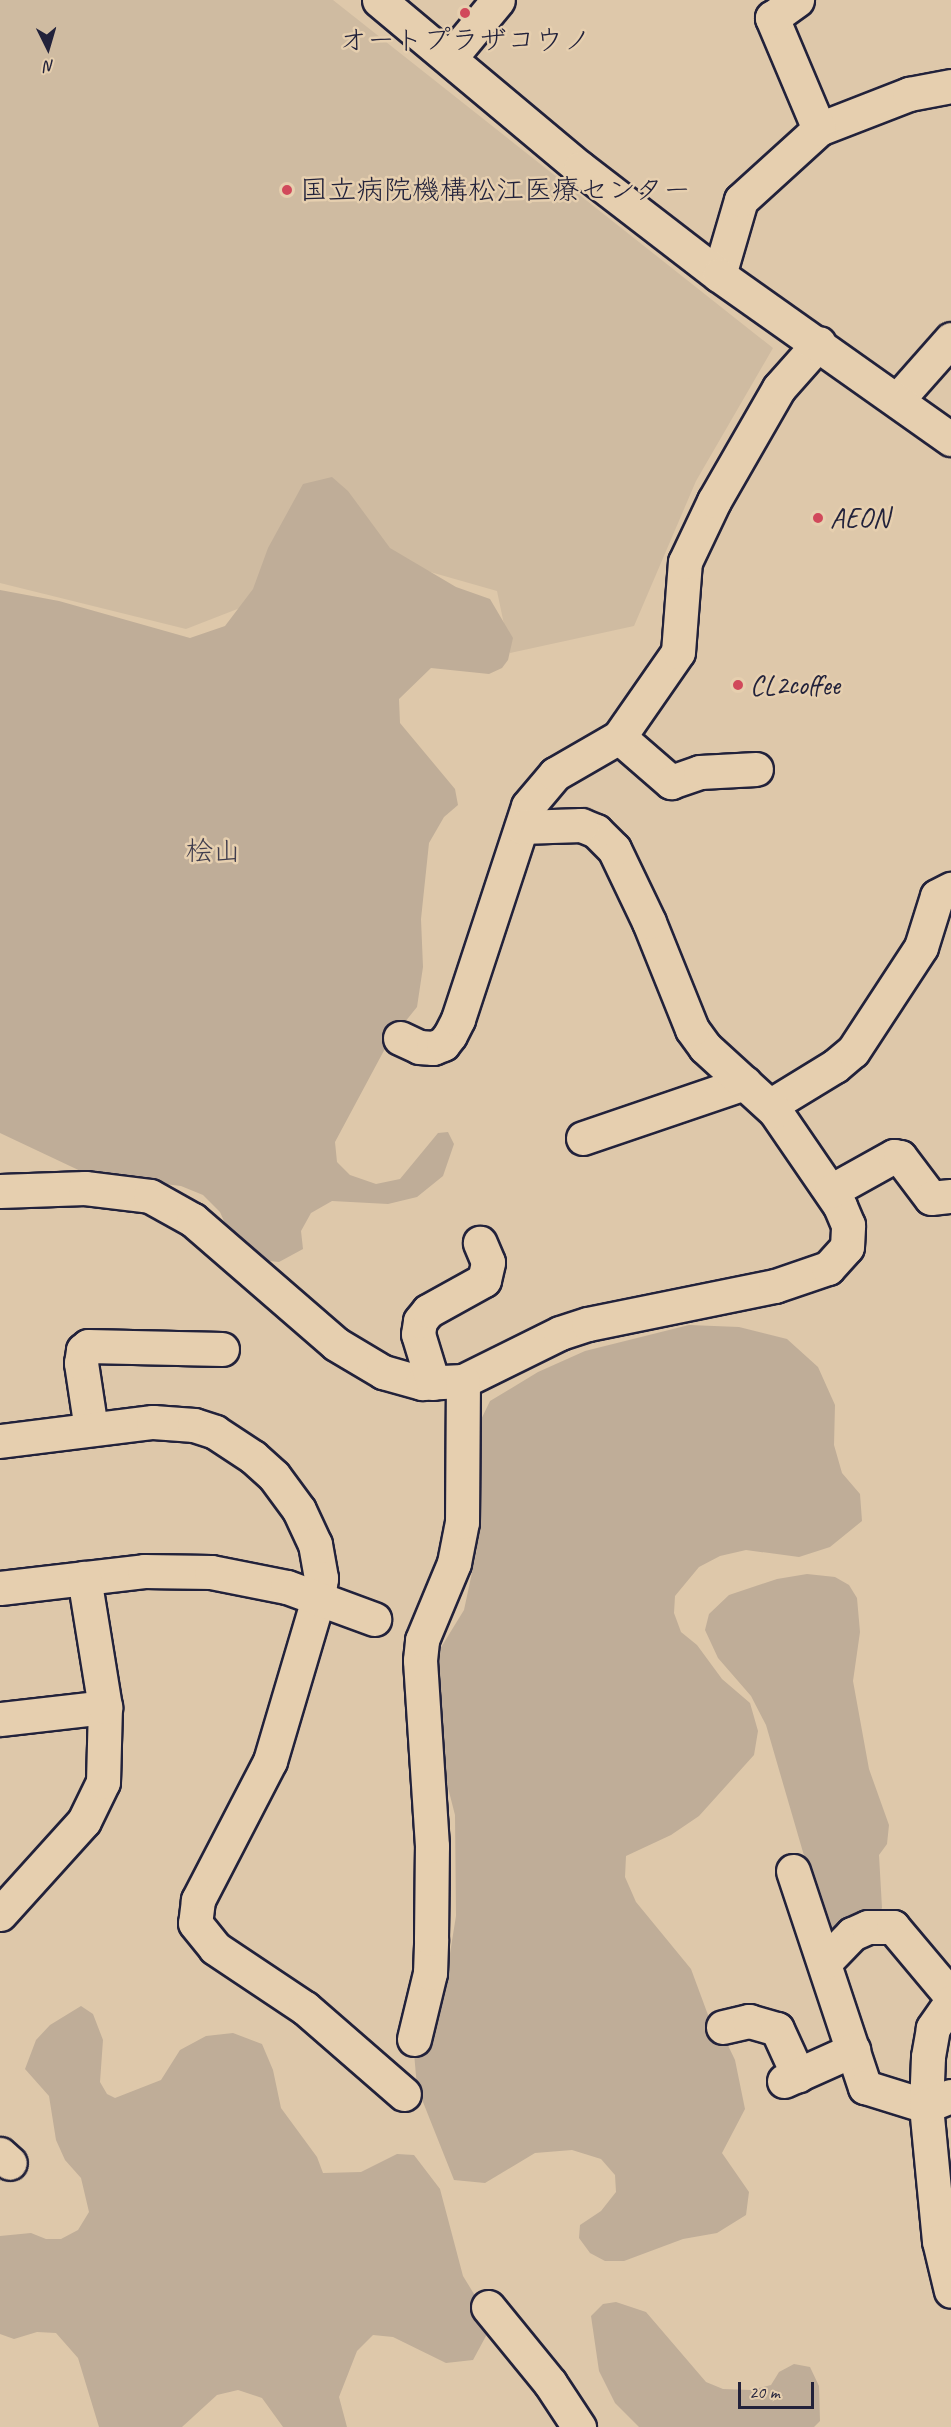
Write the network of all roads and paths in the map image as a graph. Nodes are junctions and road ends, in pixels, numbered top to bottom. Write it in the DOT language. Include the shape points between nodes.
graph roads {
  1 [pos="379,0"];
  2 [pos="498,0"];
  3 [pos="797,0"];
  4 [pos="450,58"];
  5 [pos="951,86"];
  6 [pos="819,129"];
  7 [pos="719,275"];
  8 [pos="951,339"];
  9 [pos="819,343"];
  10 [pos="898,399"];
  11 [pos="951,439"];
  12 [pos="619,737"];
  13 [pos="756,769"];
  14 [pos="522,827"];
  15 [pos="951,889"];
  16 [pos="400,1038"];
  17 [pos="745,1083"];
  18 [pos="771,1105"];
  19 [pos="583,1138"];
  20 [pos="0,1191"];
  21 [pos="831,1191"];
  22 [pos="951,1196"];
  23 [pos="480,1243"];
  24 [pos="222,1348"];
  25 [pos="448,1382"];
  26 [pos="91,1430"];
  27 [pos="0,1441"];
  28 [pos="84,1578"];
  29 [pos="0,1588"];
  30 [pos="318,1599"];
  31 [pos="374,1620"];
  32 [pos="105,1707"];
  33 [pos="0,1719"];
  34 [pos="793,1870"];
  35 [pos="0,1914"];
  36 [pos="825,1962"];
  37 [pos="951,1996"];
  38 [pos="951,2002"];
  39 [pos="723,2026"];
  40 [pos="414,2039"];
  41 [pos="853,2050"];
  42 [pos="404,2094"];
  43 [pos="939,2101"];
  44 [pos="951,2291"];
  45 [pos="488,2307"];
  46 [pos="579,2427"];
  1 -- 4 [label="main road"];
  2 -- 4 [label="main road"];
  3 -- 6 [label="main road" via="772,18"];
  4 -- 7 [label="main road" via="580,168"];
  5 -- 6 [label="main road" via="909,94"];
  6 -- 7 [label="main road" via="741,200"];
  7 -- 9 [label="main road"];
  8 -- 10 [label="main road"];
  9 -- 10 [label="main road"];
  9 -- 12 [label="main road" via="778,388 714,501 681,576 683,617 678,652"];
  10 -- 11 [label="main road"];
  12 -- 13 [label="main road" via="671,782 700,772"];
  12 -- 14 [label="main road" via="555,774 528,806"];
  14 -- 16 [label="main road" via="450,1035 443,1044 433,1047 419,1047"];
  14 -- 17 [label="main road" via="581,825 607,840 650,922 692,1029"];
  15 -- 18 [label="main road" via="937,896 921,947 853,1051 836,1066"];
  17 -- 18 [label="main road"];
  17 -- 19 [label="main road"];
  18 -- 21 [label="main road"];
  20 -- 25 [label="main road" via="85,1188 150,1196 193,1220 336,1344 394,1377"];
  21 -- 22 [label="main road" via="894,1156 900,1157 931,1198"];
  21 -- 25 [label="main road" via="848,1225 848,1239 838,1261 828,1268 775,1286 588,1324"];
  23 -- 25 [label="main road" via="488,1268 484,1280 428,1311 420,1321 418,1334"];
  24 -- 26 [label="main road" via="88,1346 83,1350 81,1363"];
  25 -- 40 [label="main road" via="462,1522 454,1563 423,1640 420,1660 432,1846 431,1939 430,1973"];
  26 -- 27 [label="main road"];
  26 -- 30 [label="main road" via="173,1421 215,1432 253,1457 289,1495 309,1527 321,1578"];
  28 -- 29 [label="main road"];
  28 -- 30 [label="main road" via="144,1571 211,1572 277,1585"];
  28 -- 32 [label="main road"];
  30 -- 31 [label="main road"];
  30 -- 42 [label="main road" via="270,1761 198,1900 195,1923 215,1948 304,2008"];
  32 -- 33 [label="main road"];
  32 -- 35 [label="main road" via="103,1782 88,1825"];
  34 -- 36 [label="main road"];
  36 -- 37 [label="main road" via="852,1934 868,1927 893,1927"];
  36 -- 41 [label="main road"];
  38 -- 43 [label="main road" via="933,2028 928,2057"];
  39 -- 41 [label="main road" via="749,2020 777,2029 791,2078"];
  41 -- 43 [label="main road" via="865,2087"];
  43 -- 44 [label="main road" via="939,2241"];
  45 -- 46 [label="main road" via="550,2383"];
}
